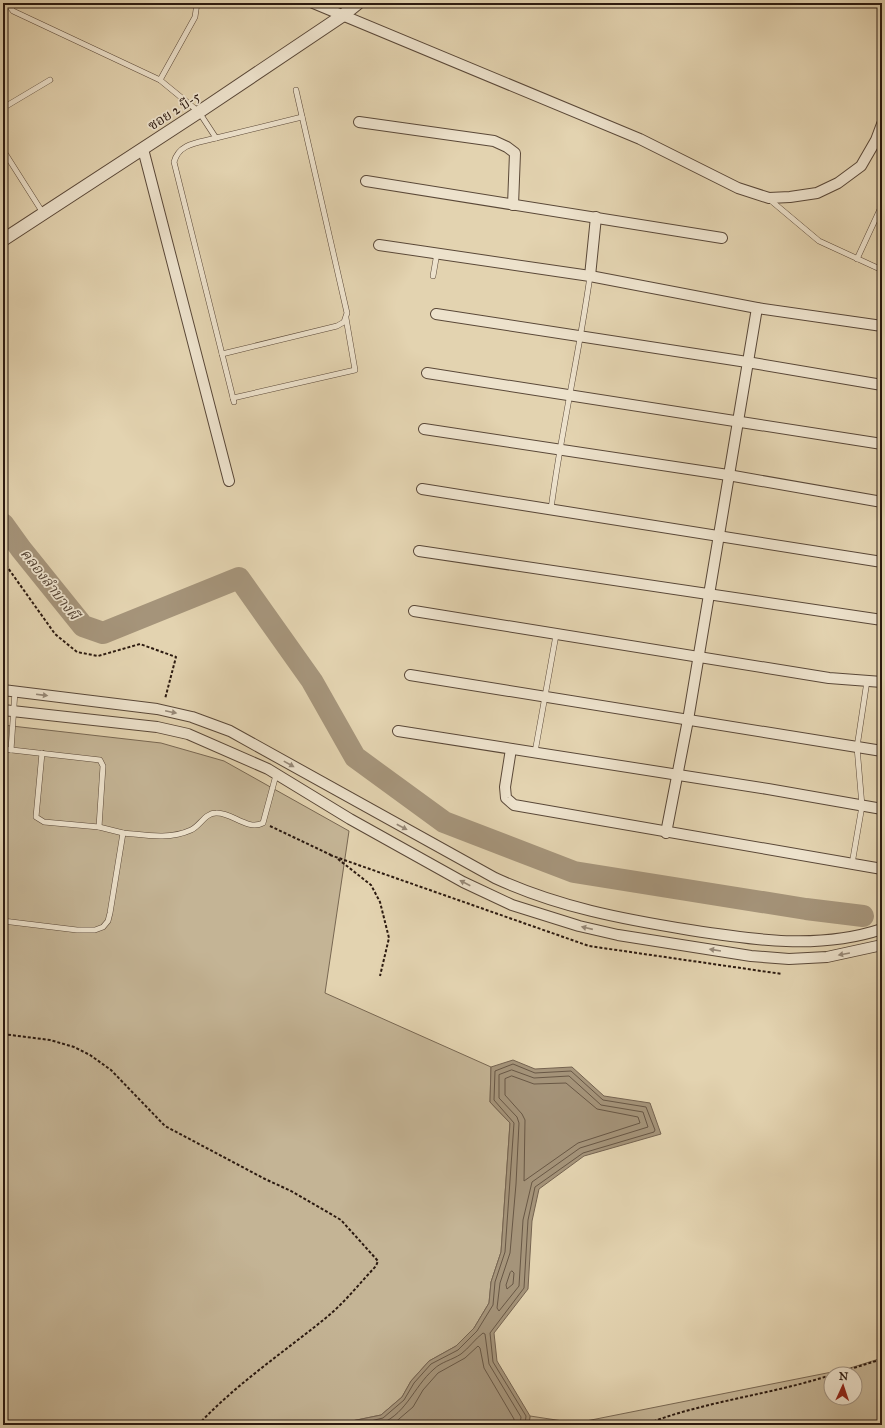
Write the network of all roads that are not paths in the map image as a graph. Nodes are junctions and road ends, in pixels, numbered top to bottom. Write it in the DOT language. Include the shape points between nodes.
graph roads {
  1 [pos="7,3"];
  2 [pos="197,3"];
  3 [pos="313,3"];
  4 [pos="358,3"];
  5 [pos="342,16"];
  6 [pos="50,80"];
  7 [pos="160,80"];
  8 [pos="296,90"];
  9 [pos="3,108"];
  10 [pos="199,112"];
  11 [pos="302,117"];
  12 [pos="359,122"];
  13 [pos="882,124"];
  14 [pos="216,138"];
  15 [pos="143,149"];
  16 [pos="3,150"];
  17 [pos="366,181"];
  18 [pos="769,198"];
  19 [pos="513,205"];
  20 [pos="882,205"];
  21 [pos="44,214"];
  22 [pos="596,217"];
  23 [pos="722,238"];
  24 [pos="3,240"];
  25 [pos="379,245"];
  26 [pos="436,254"];
  27 [pos="857,259"];
  28 [pos="882,270"];
  29 [pos="433,276"];
  30 [pos="590,276"];
  31 [pos="757,308"];
  32 [pos="436,314"];
  33 [pos="346,318"];
  34 [pos="882,326"];
  35 [pos="582,337"];
  36 [pos="222,354"];
  37 [pos="747,362"];
  38 [pos="427,373"];
  39 [pos="882,385"];
  40 [pos="569,395"];
  41 [pos="737,420"];
  42 [pos="424,429"];
  43 [pos="882,444"];
  44 [pos="558,449"];
  45 [pos="728,475"];
  46 [pos="229,481"];
  47 [pos="422,489"];
  48 [pos="882,502"];
  49 [pos="550,509"];
  50 [pos="718,536"];
  51 [pos="419,552"];
  52 [pos="882,562"];
  53 [pos="708,595"];
  54 [pos="414,611"];
  55 [pos="882,620"];
  56 [pos="556,635"];
  57 [pos="698,658"];
  58 [pos="410,675"];
  59 [pos="867,681"];
  60 [pos="882,682"];
  61 [pos="3,690"];
  62 [pos="15,692"];
  63 [pos="545,697"];
  64 [pos="3,710"];
  65 [pos="14,712"];
  66 [pos="688,720"];
  67 [pos="398,731"];
  68 [pos="857,747"];
  69 [pos="3,749"];
  70 [pos="511,749"];
  71 [pos="11,750"];
  72 [pos="882,751"];
  73 [pos="535,752"];
  74 [pos="42,753"];
  75 [pos="677,774"];
  76 [pos="276,775"];
  77 [pos="862,806"];
  78 [pos="882,809"];
  79 [pos="99,827"];
  80 [pos="123,833"];
  81 [pos="666,833"];
  82 [pos="852,864"];
  83 [pos="882,869"];
  84 [pos="3,922"];
  85 [pos="882,929"];
  86 [pos="882,945"];
  1 -- 7 [label="lane" via="13,11"];
  2 -- 7 [label="lane" via="195,17"];
  3 -- 5 [label="street"];
  4 -- 5 [label="street, ซอย 2 บี-5"];
  5 -- 10 [label="street, ซอย 2 บี-5"];
  5 -- 18 [label="street" via="640,139 738,188"];
  6 -- 9 [label="lane"];
  7 -- 10 [label="lane"];
  8 -- 11 [label="lane"];
  10 -- 14 [label="lane"];
  10 -- 15 [label="street, ซอย 2 บี-5"];
  11 -- 14 [label="lane"];
  11 -- 33 [label="lane" via="346,306"];
  12 -- 19 [label="street" via="494,141 507,147 515,153"];
  13 -- 18 [label="street" via="861,166 838,183 817,193"];
  14 -- 36 [label="lane" via="181,148 174,162"];
  15 -- 21 [label="street, ซอย 2 บี-5"];
  15 -- 46 [label="street"];
  16 -- 21 [label="lane"];
  17 -- 19 [label="street"];
  18 -- 27 [label="lane" via="819,241"];
  19 -- 22 [label="street"];
  20 -- 27 [label="lane"];
  21 -- 24 [label="street, ซอย 2 บี-5"];
  22 -- 23 [label="street"];
  22 -- 30 [label="street"];
  25 -- 26 [label="street"];
  26 -- 29 [label="lane"];
  26 -- 30 [label="street"];
  27 -- 28 [label="lane"];
  30 -- 31 [label="street"];
  30 -- 35 [label="lane"];
  31 -- 34 [label="street"];
  31 -- 37 [label="street"];
  32 -- 35 [label="street"];
  33 -- 36 [label="lane" via="337,326"];
  33 -- 36 [label="lane" via="355,370 234,400"];
  35 -- 37 [label="street"];
  35 -- 40 [label="lane"];
  37 -- 39 [label="street"];
  37 -- 41 [label="street"];
  38 -- 40 [label="street"];
  40 -- 41 [label="street"];
  40 -- 44 [label="lane"];
  41 -- 43 [label="street"];
  41 -- 45 [label="street"];
  42 -- 44 [label="street"];
  44 -- 45 [label="street"];
  44 -- 49 [label="lane"];
  45 -- 48 [label="street"];
  45 -- 50 [label="street"];
  47 -- 49 [label="street"];
  49 -- 50 [label="street"];
  50 -- 52 [label="street"];
  50 -- 53 [label="street"];
  51 -- 53 [label="street"];
  53 -- 55 [label="street"];
  53 -- 57 [label="street"];
  54 -- 56 [label="street"];
  56 -- 57 [label="street"];
  56 -- 63 [label="lane"];
  57 -- 59 [label="street" via="829,678"];
  57 -- 66 [label="street"];
  58 -- 63 [label="street"];
  59 -- 60 [label="street"];
  59 -- 68 [label="lane"];
  61 -- 62 [label="street"];
  62 -- 65 [label="lane"];
  62 -- 85 [label="street, one-way" via="163,710 230,731 495,878 557,903 623,920 747,939 793,943 865,935"];
  63 -- 66 [label="street"];
  63 -- 73 [label="lane"];
  64 -- 65 [label="street"];
  65 -- 71 [label="lane"];
  65 -- 76 [label="street" via="158,727 188,734"];
  66 -- 68 [label="street"];
  66 -- 75 [label="street"];
  67 -- 70 [label="street"];
  68 -- 72 [label="street"];
  68 -- 77 [label="lane"];
  69 -- 71 [label="lane"];
  70 -- 73 [label="street"];
  70 -- 81 [label="street" via="505,786 506,798 514,805"];
  71 -- 74 [label="lane"];
  73 -- 75 [label="street"];
  74 -- 79 [label="lane" via="100,760 103,763"];
  74 -- 79 [label="lane" via="36,816 38,819 44,822"];
  75 -- 77 [label="street"];
  75 -- 81 [label="street"];
  76 -- 80 [label="lane" via="263,823 250,824 215,813 192,830 178,834 159,836"];
  86 -- 76 [label="street, one-way" via="827,957 789,959 735,954 579,926 512,905 463,882"];
  77 -- 78 [label="street"];
  77 -- 82 [label="lane"];
  79 -- 80 [label="lane"];
  80 -- 84 [label="lane" via="110,913 103,927 95,930 77,930"];
  81 -- 82 [label="street"];
  82 -- 83 [label="street"];
}
